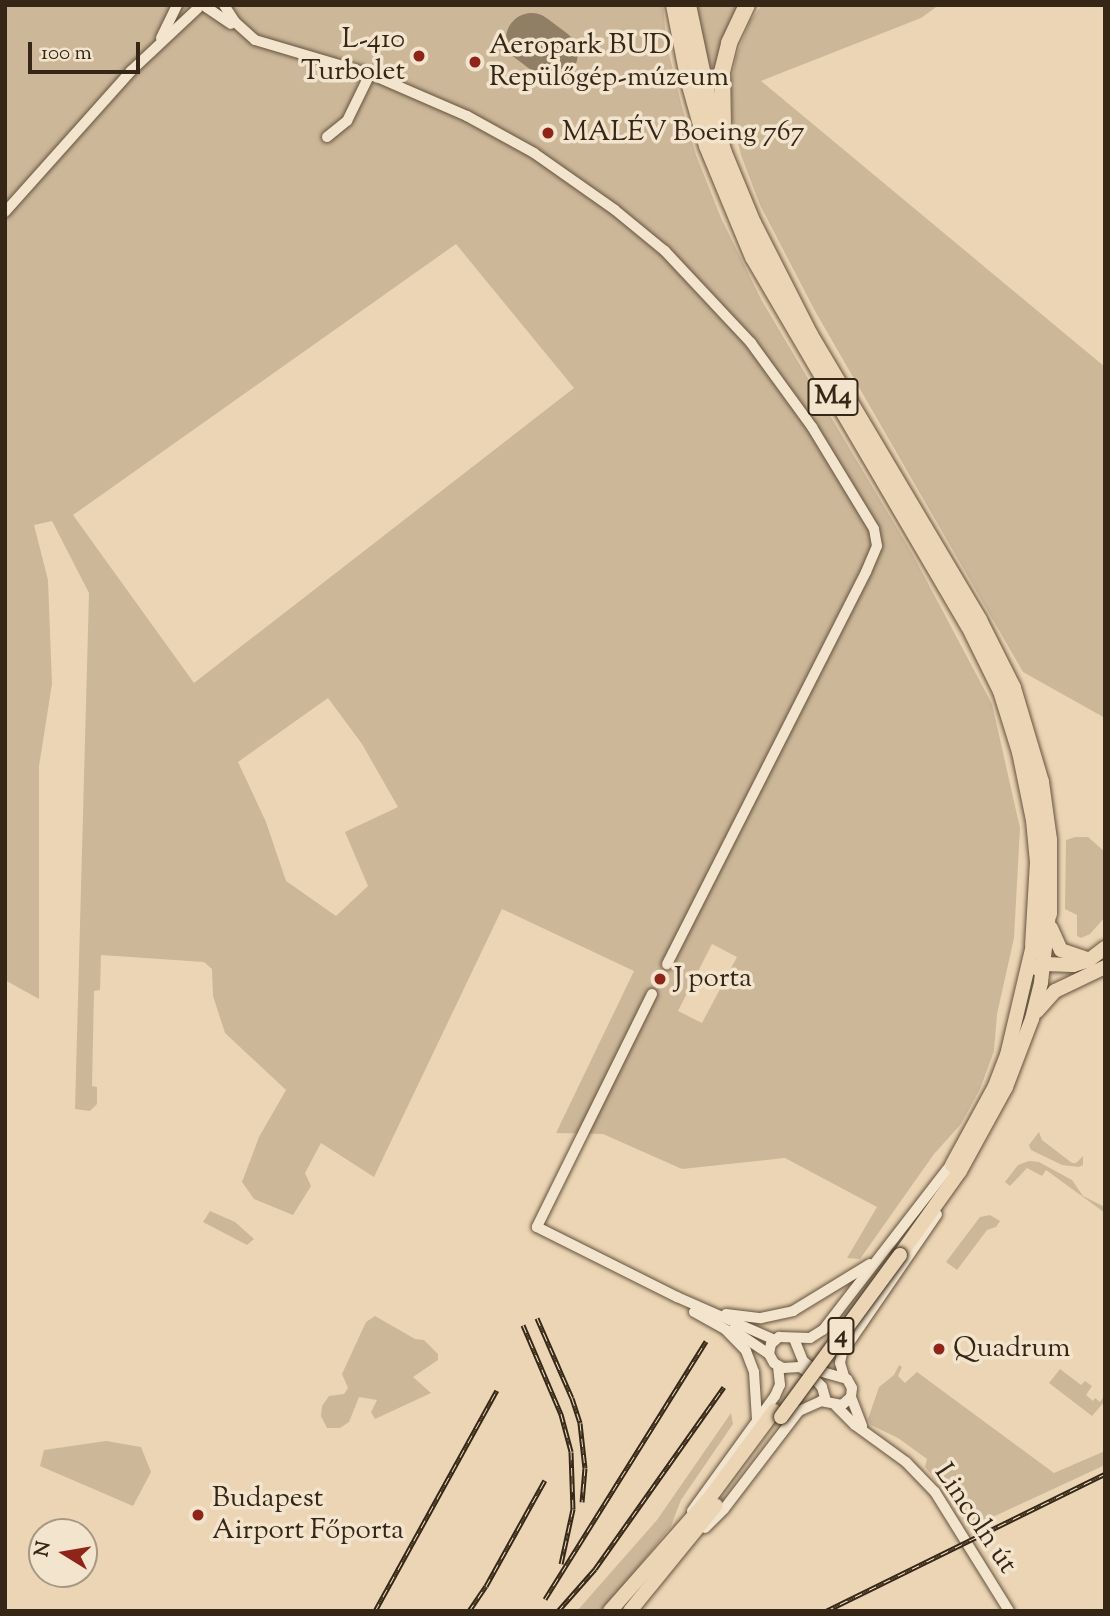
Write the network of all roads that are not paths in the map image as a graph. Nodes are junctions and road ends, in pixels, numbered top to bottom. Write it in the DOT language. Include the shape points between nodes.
graph roads {
  1 [pos="177,5"];
  2 [pos="224,5"];
  3 [pos="666,5"];
  4 [pos="674,5"];
  5 [pos="688,5"];
  6 [pos="747,5"];
  7 [pos="200,6"];
  8 [pos="243,30"];
  9 [pos="679,40"];
  10 [pos="157,47"];
  11 [pos="370,74"];
  12 [pos="327,137"];
  13 [pos="724,153"];
  14 [pos="5,212"];
  15 [pos="1049,914"];
  16 [pos="1033,945"];
  17 [pos="1105,948"];
  18 [pos="1089,960"];
  19 [pos="667,964"];
  20 [pos="1041,967"];
  21 [pos="1100,970"];
  22 [pos="1027,984"];
  23 [pos="652,994"];
  24 [pos="1032,1019"];
  25 [pos="959,1154"];
  26 [pos="960,1171"];
  27 [pos="897,1252"];
  28 [pos="875,1261"];
  29 [pos="677,1297"];
  30 [pos="794,1339"];
  31 [pos="775,1340"];
  32 [pos="800,1353"];
  33 [pos="769,1354"];
  34 [pos="793,1365"];
  35 [pos="778,1366"];
  36 [pos="832,1376"];
  37 [pos="844,1376"];
  38 [pos="822,1387"];
  39 [pos="850,1397"];
  40 [pos="831,1403"];
  41 [pos="757,1420"];
  42 [pos="865,1432"];
  43 [pos="678,1545"];
  44 [pos="610,1611"];
  45 [pos="630,1611"];
  46 [pos="1009,1611"];
  1 -- 10 [label="street"];
  2 -- 8 [label="street"];
  3 -- 9 [label="highway"];
  4 -- 9 [label="highway, M4"];
  5 -- 13 [label="highway, M4"];
  6 -- 13 [label="highway" via="729,43 722,72"];
  7 -- 8 [label="street"];
  7 -- 10 [label="street"];
  8 -- 11 [label="street" via="262,44"];
  9 -- 16 [label="highway, M4" via="707,146 753,257 968,626 1001,691 1034,820 1038,862"];
  10 -- 14 [label="street"];
  11 -- 12 [label="street" via="346,121"];
  11 -- 19 [label="street" via="467,116 534,153 590,190 665,251 704,289 775,374 877,536 866,572"];
  13 -- 15 [label="highway, M4" via="788,294 979,620 1013,688 1041,782 1049,840"];
  15 -- 18 [label="main road" via="1061,950"];
  15 -- 20 [label="main road"];
  16 -- 20 [label="main road"];
  16 -- 22 [label="main road"];
  17 -- 18 [label="main road"];
  18 -- 20 [label="main road"];
  20 -- 21 [label="main road" via="1061,979"];
  20 -- 22 [label="main road, 4"];
  20 -- 24 [label="main road"];
  21 -- 24 [label="main road, 4" via="1055,991"];
  22 -- 25 [label="main road, 4" via="995,1086"];
  23 -- 29 [label="street" via="537,1227"];
  24 -- 26 [label="main road, 4" via="1006,1087"];
  25 -- 27 [label="main road, 4"];
  25 -- 28 [label="street"];
  26 -- 27 [label="main road, 4"];
  26 -- 37 [label="street" via="905,1265 842,1353"];
  27 -- 43 [label="main road, 4"];
  28 -- 29 [label="street" via="793,1311 761,1318 734,1317"];
  28 -- 30 [label="street" via="823,1330 810,1338"];
  29 -- 31 [label="street"];
  29 -- 33 [label="street"];
  29 -- 41 [label="street" via="684,1306 726,1330 746,1351 754,1371"];
  30 -- 31 [label="street" via="784,1336"];
  30 -- 32 [label="street"];
  31 -- 33 [label="street"];
  32 -- 34 [label="street"];
  32 -- 36 [label="street" via="813,1369"];
  33 -- 35 [label="street"];
  34 -- 35 [label="street"];
  34 -- 38 [label="street"];
  35 -- 41 [label="street" via="778,1390"];
  36 -- 37 [label="street"];
  36 -- 38 [label="street"];
  37 -- 39 [label="street" via="851,1383"];
  38 -- 40 [label="street"];
  39 -- 40 [label="street"];
  39 -- 42 [label="street, Lincoln út"];
  40 -- 42 [label="street, Lincoln út"];
  40 -- 43 [label="street" via="807,1405 799,1412 724,1509"];
  41 -- 43 [label="street" via="701,1497"];
  42 -- 46 [label="street, Lincoln út" via="935,1492"];
  43 -- 44 [label="main road, 4"];
  43 -- 45 [label="main road, 4"];
}
